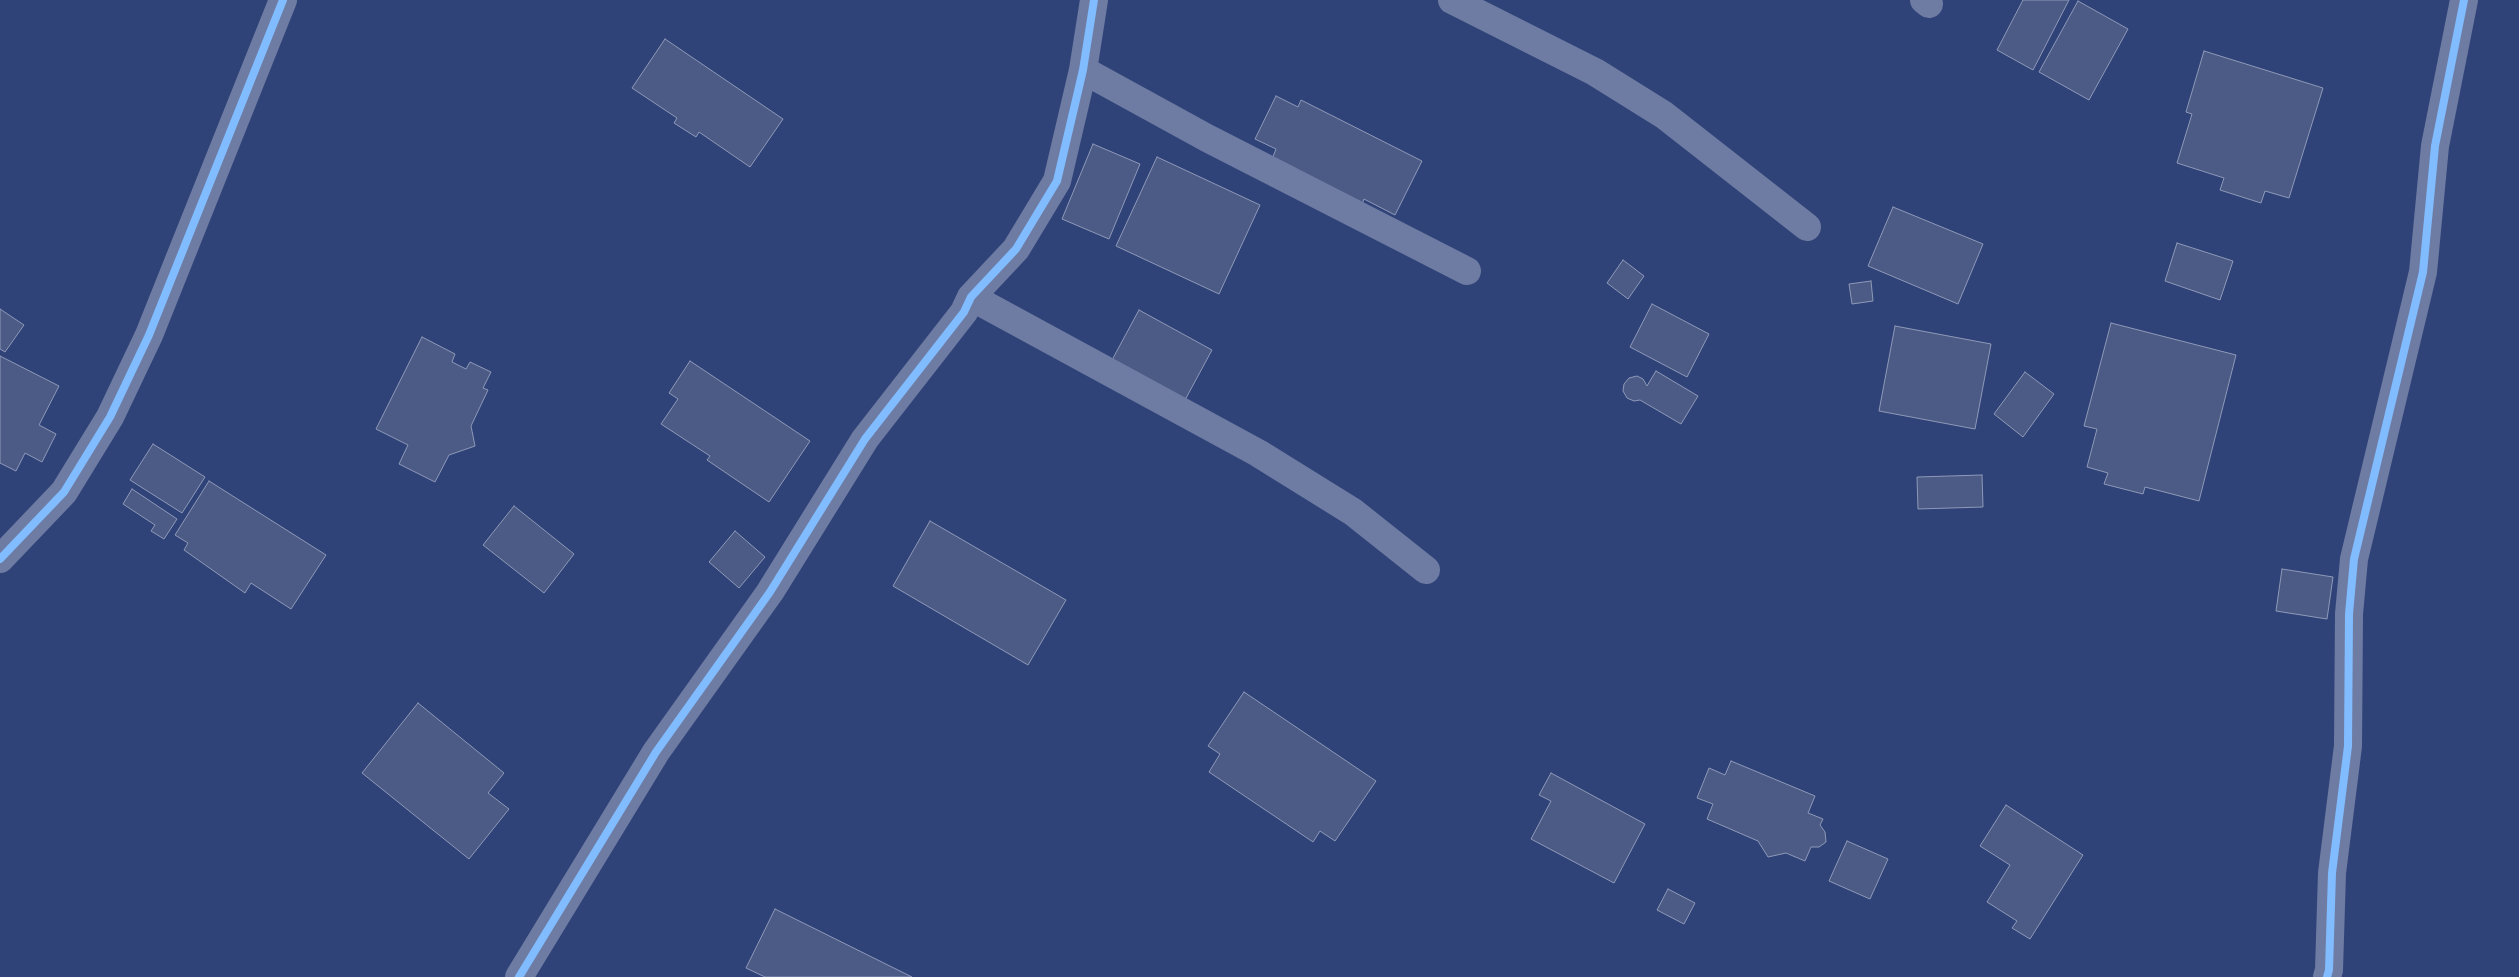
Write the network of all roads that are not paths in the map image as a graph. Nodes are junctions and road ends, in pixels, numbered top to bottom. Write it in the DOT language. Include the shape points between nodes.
graph roads {
  1 [pos="283,0"];
  2 [pos="1094,0"];
  3 [pos="1452,0"];
  4 [pos="2464,0"];
  5 [pos="1083,70"];
  6 [pos="1807,227"];
  7 [pos="1467,271"];
  8 [pos="971,296"];
  9 [pos="0,559"];
  10 [pos="1426,570"];
  11 [pos="518,977"];
  12 [pos="2327,977"];
  1 -- 9 [label="street" via="149,335 110,417 64,492"];
  2 -- 5 [label="street"];
  3 -- 6 [label="street" via="1595,72 1664,115"];
  4 -- 12 [label="street" via="2435,146 2423,272 2354,560 2349,614 2348,746 2332,873"];
  5 -- 7 [label="street" via="1207,138"];
  5 -- 8 [label="street" via="1057,181 1016,250"];
  8 -- 10 [label="street" via="1258,453 1353,512"];
  8 -- 11 [label="street" via="964,312 865,439 770,592 656,752"];
}
